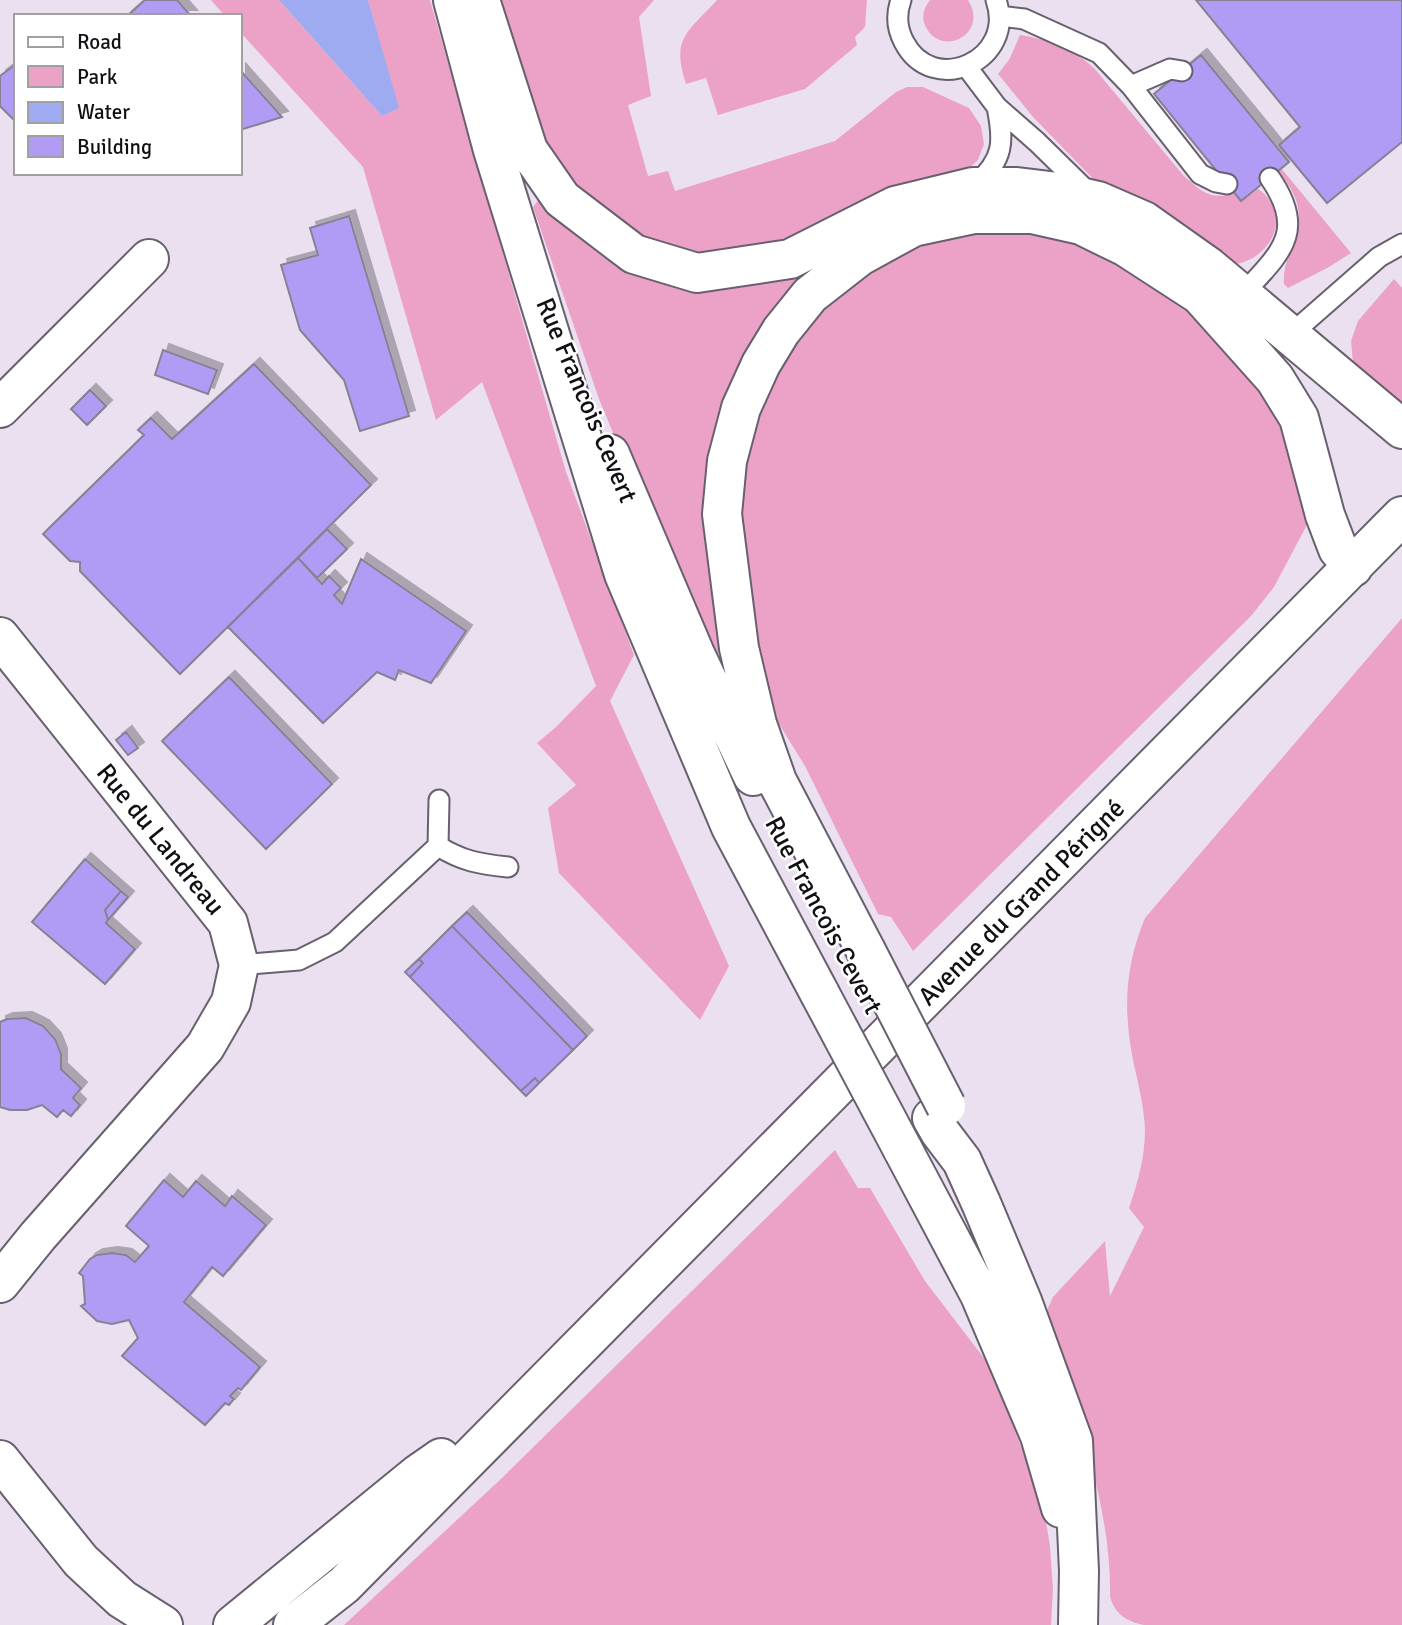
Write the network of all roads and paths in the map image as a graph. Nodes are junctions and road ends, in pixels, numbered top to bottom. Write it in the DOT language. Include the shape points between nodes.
graph roads {
  1 [pos="453,0"];
  2 [pos="480,0"];
  3 [pos="901,0"];
  4 [pos="998,8"];
  5 [pos="966,66"];
  6 [pos="1182,71"];
  7 [pos="1131,86"];
  8 [pos="997,107"];
  9 [pos="1270,178"];
  10 [pos="1227,184"];
  11 [pos="973,187"];
  12 [pos="1098,201"];
  13 [pos="1402,244"];
  14 [pos="149,259"];
  15 [pos="529,265"];
  16 [pos="1241,296"];
  17 [pos="1289,335"];
  18 [pos="0,408"];
  19 [pos="1402,429"];
  20 [pos="1402,516"];
  21 [pos="1353,567"];
  22 [pos="0,636"];
  23 [pos="439,800"];
  24 [pos="438,846"];
  25 [pos="508,867"];
  26 [pos="857,956"];
  27 [pos="239,965"];
  28 [pos="0,1283"];
  29 [pos="519,1406"];
  30 [pos="0,1460"];
  31 [pos="81,1561"];
  32 [pos="1079,1571"];
  33 [pos="114,1625"];
  34 [pos="163,1625"];
  35 [pos="233,1625"];
  36 [pos="293,1625"];
  37 [pos="1078,1625"];
  1 -- 15 [label="street, Rue Francois Cevert"];
  2 -- 11 [label="street" via="528,150 562,198 634,254 697,273 790,259 895,206"];
  3 -- 5 [label="lane" via="897,19 908,50 934,68"];
  4 -- 5 [label="lane" via="998,32 991,46"];
  4 -- 7 [label="lane" via="1099,53"];
  5 -- 8 [label="lane"];
  6 -- 7 [label="lane" via="1170,69"];
  7 -- 10 [label="lane" via="1200,174"];
  8 -- 11 [label="lane" via="1002,136 999,152 993,167"];
  8 -- 12 [label="lane"];
  9 -- 16 [label="lane" via="1287,209 1287,236 1281,250"];
  11 -- 12 [label="street" via="1017,187"];
  12 -- 16 [label="street" via="1144,221"];
  13 -- 17 [label="lane" via="1379,257"];
  14 -- 18 [label="street"];
  15 -- 26 [label="street, Rue Francois Cevert" via="695,654 785,844"];
  15 -- 32 [label="street, Rue Francois Cevert, bridge" via="624,574 732,827 980,1295 1040,1436"];
  16 -- 17 [label="street"];
  17 -- 19 [label="street"];
  20 -- 21 [label="street, Avenue du Grand Périgné"];
  21 -- 26 [label="street" via="1338,549 1325,515 1299,418 1275,379 1200,295 1126,247 1081,225 1032,214 974,214 913,227 860,256 810,295 781,331 741,408 727,461 722,514 739,648 757,724 777,781"];
  21 -- 29 [label="street, Avenue du Grand Périgné"];
  22 -- 27 [label="street, Rue du Landreau" via="228,923"];
  23 -- 24 [label="lane"];
  24 -- 25 [label="lane" via="458,858"];
  24 -- 27 [label="lane" via="335,942 299,960"];
  26 -- 32 [label="street, Rue Francois Cevert, bridge" via="939,1112 953,1120 962,1161 1073,1441"];
  27 -- 28 [label="street, Rue du Landreau" via="231,1002 205,1047"];
  29 -- 35 [label="street, Avenue du Grand Périgné" via="418,1474"];
  29 -- 36 [label="street, Avenue du Grand Périgné" via="344,1585"];
  30 -- 31 [label="street"];
  31 -- 33 [label="street"];
  31 -- 34 [label="street" via="122,1599"];
  32 -- 37 [label="street, Rue Francois Cevert"];
}
